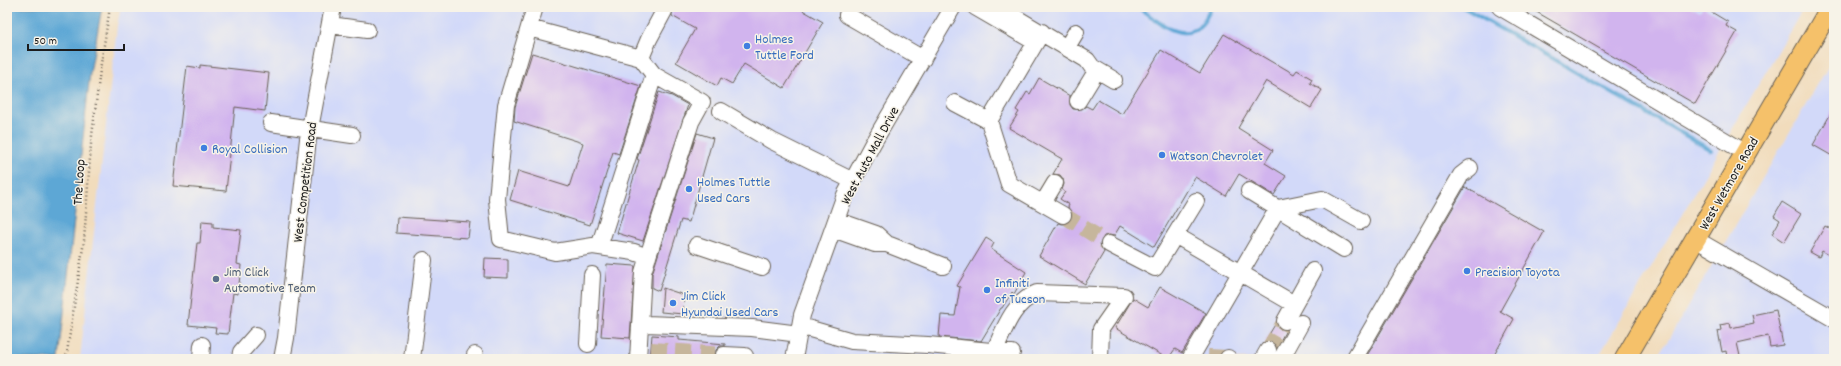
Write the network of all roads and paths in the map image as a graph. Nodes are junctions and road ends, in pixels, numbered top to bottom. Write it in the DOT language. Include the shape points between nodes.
graph roads {
  1 [pos="110,7"];
  2 [pos="333,7"];
  3 [pos="535,7"];
  4 [pos="953,7"];
  5 [pos="975,7"];
  6 [pos="998,7"];
  7 [pos="1500,7"];
  8 [pos="1831,7"];
  9 [pos="664,11"];
  10 [pos="847,15"];
  11 [pos="330,25"];
  12 [pos="1006,25"];
  13 [pos="529,28"];
  14 [pos="367,30"];
  15 [pos="1076,32"];
  16 [pos="1038,37"];
  17 [pos="1067,47"];
  18 [pos="641,58"];
  19 [pos="923,58"];
  20 [pos="1024,59"];
  21 [pos="1090,66"];
  22 [pos="654,75"];
  23 [pos="1114,80"];
  24 [pos="1078,101"];
  25 [pos="955,103"];
  26 [pos="721,111"];
  27 [pos="989,121"];
  28 [pos="271,123"];
  29 [pos="310,130"];
  30 [pos="352,135"];
  31 [pos="1746,153"];
  32 [pos="1470,168"];
  33 [pos="853,181"];
  34 [pos="1055,183"];
  35 [pos="1249,191"];
  36 [pos="1196,202"];
  37 [pos="1043,203"];
  38 [pos="1278,208"];
  39 [pos="1063,215"];
  40 [pos="1360,221"];
  41 [pos="835,224"];
  42 [pos="1175,235"];
  43 [pos="1695,239"];
  44 [pos="1109,244"];
  45 [pos="696,245"];
  46 [pos="599,247"];
  47 [pos="1344,249"];
  48 [pos="648,257"];
  49 [pos="424,260"];
  50 [pos="944,266"];
  51 [pos="762,267"];
  52 [pos="1313,271"];
  53 [pos="1240,272"];
  54 [pos="592,275"];
  55 [pos="1294,304"];
  56 [pos="1834,319"];
  57 [pos="1285,321"];
  58 [pos="1301,323"];
  59 [pos="643,325"];
  60 [pos="800,330"];
  61 [pos="256,335"];
  62 [pos="588,344"];
  63 [pos="994,352"];
  64 [pos="642,353"];
  65 [pos="1012,353"];
  66 [pos="724,355"];
  67 [pos="745,356"];
  68 [pos="1197,357"];
  69 [pos="66,359"];
  70 [pos="240,359"];
  71 [pos="282,359"];
  72 [pos="412,359"];
  73 [pos="794,359"];
  74 [pos="1100,359"];
  75 [pos="1281,359"];
  76 [pos="1354,359"];
  77 [pos="1625,359"];
  1 -- 69 [label="path, The Loop" via="92,136 84,242"];
  2 -- 11 [label="street, West Competition Road"];
  3 -- 13 [label="street"];
  4 -- 19 [label="street, West Auto Mall Drive"];
  5 -- 12 [label="street"];
  6 -- 16 [label="street"];
  7 -- 31 [label="street"];
  8 -- 31 [label="main road, West Wetmore Road"];
  9 -- 18 [label="street"];
  10 -- 19 [label="street"];
  11 -- 14 [label="street"];
  11 -- 29 [label="street, West Competition Road"];
  12 -- 16 [label="street"];
  12 -- 20 [label="street" via="1021,40 1025,49"];
  13 -- 18 [label="street"];
  13 -- 46 [label="street" via="506,105 497,200 501,239 555,252"];
  15 -- 17 [label="street"];
  16 -- 17 [label="street"];
  16 -- 20 [label="street"];
  17 -- 21 [label="street"];
  18 -- 22 [label="street"];
  19 -- 33 [label="street, West Auto Mall Drive"];
  20 -- 27 [label="street"];
  21 -- 23 [label="street"];
  21 -- 24 [label="street"];
  22 -- 46 [label="street"];
  22 -- 48 [label="street" via="702,102 691,122"];
  25 -- 27 [label="street"];
  26 -- 33 [label="street" via="772,141"];
  27 -- 37 [label="street" via="1009,184"];
  28 -- 29 [label="street"];
  29 -- 30 [label="street"];
  29 -- 71 [label="street, West Competition Road"];
  31 -- 43 [label="main road, West Wetmore Road"];
  32 -- 76 [label="street" via="1461,175"];
  33 -- 41 [label="street, West Auto Mall Drive"];
  34 -- 37 [label="street"];
  35 -- 38 [label="street"];
  36 -- 42 [label="street"];
  37 -- 39 [label="street"];
  38 -- 40 [label="street" via="1322,199"];
  38 -- 47 [label="street"];
  38 -- 53 [label="street"];
  41 -- 50 [label="street" via="876,234 887,244"];
  41 -- 60 [label="street, West Auto Mall Drive" via="802,315"];
  42 -- 44 [label="street" via="1155,268"];
  42 -- 53 [label="street"];
  43 -- 56 [label="street"];
  43 -- 77 [label="main road, West Wetmore Road"];
  45 -- 51 [label="street"];
  46 -- 48 [label="street" via="634,252"];
  48 -- 59 [label="street" via="643,272"];
  49 -- 72 [label="street"];
  52 -- 55 [label="street"];
  53 -- 55 [label="street"];
  53 -- 68 [label="street"];
  54 -- 62 [label="street"];
  55 -- 57 [label="street"];
  58 -- 75 [label="street"];
  59 -- 60 [label="street"];
  59 -- 64 [label="street"];
  60 -- 63 [label="street" via="852,341"];
  60 -- 73 [label="street, West Auto Mall Drive"];
  61 -- 70 [label="street" via="241,352"];
  63 -- 65 [label="street"];
  63 -- 74 [label="street" via="1010,318 1029,296 1037,293 1124,296 1101,329"];
  66 -- 67 [label="street"];
}
